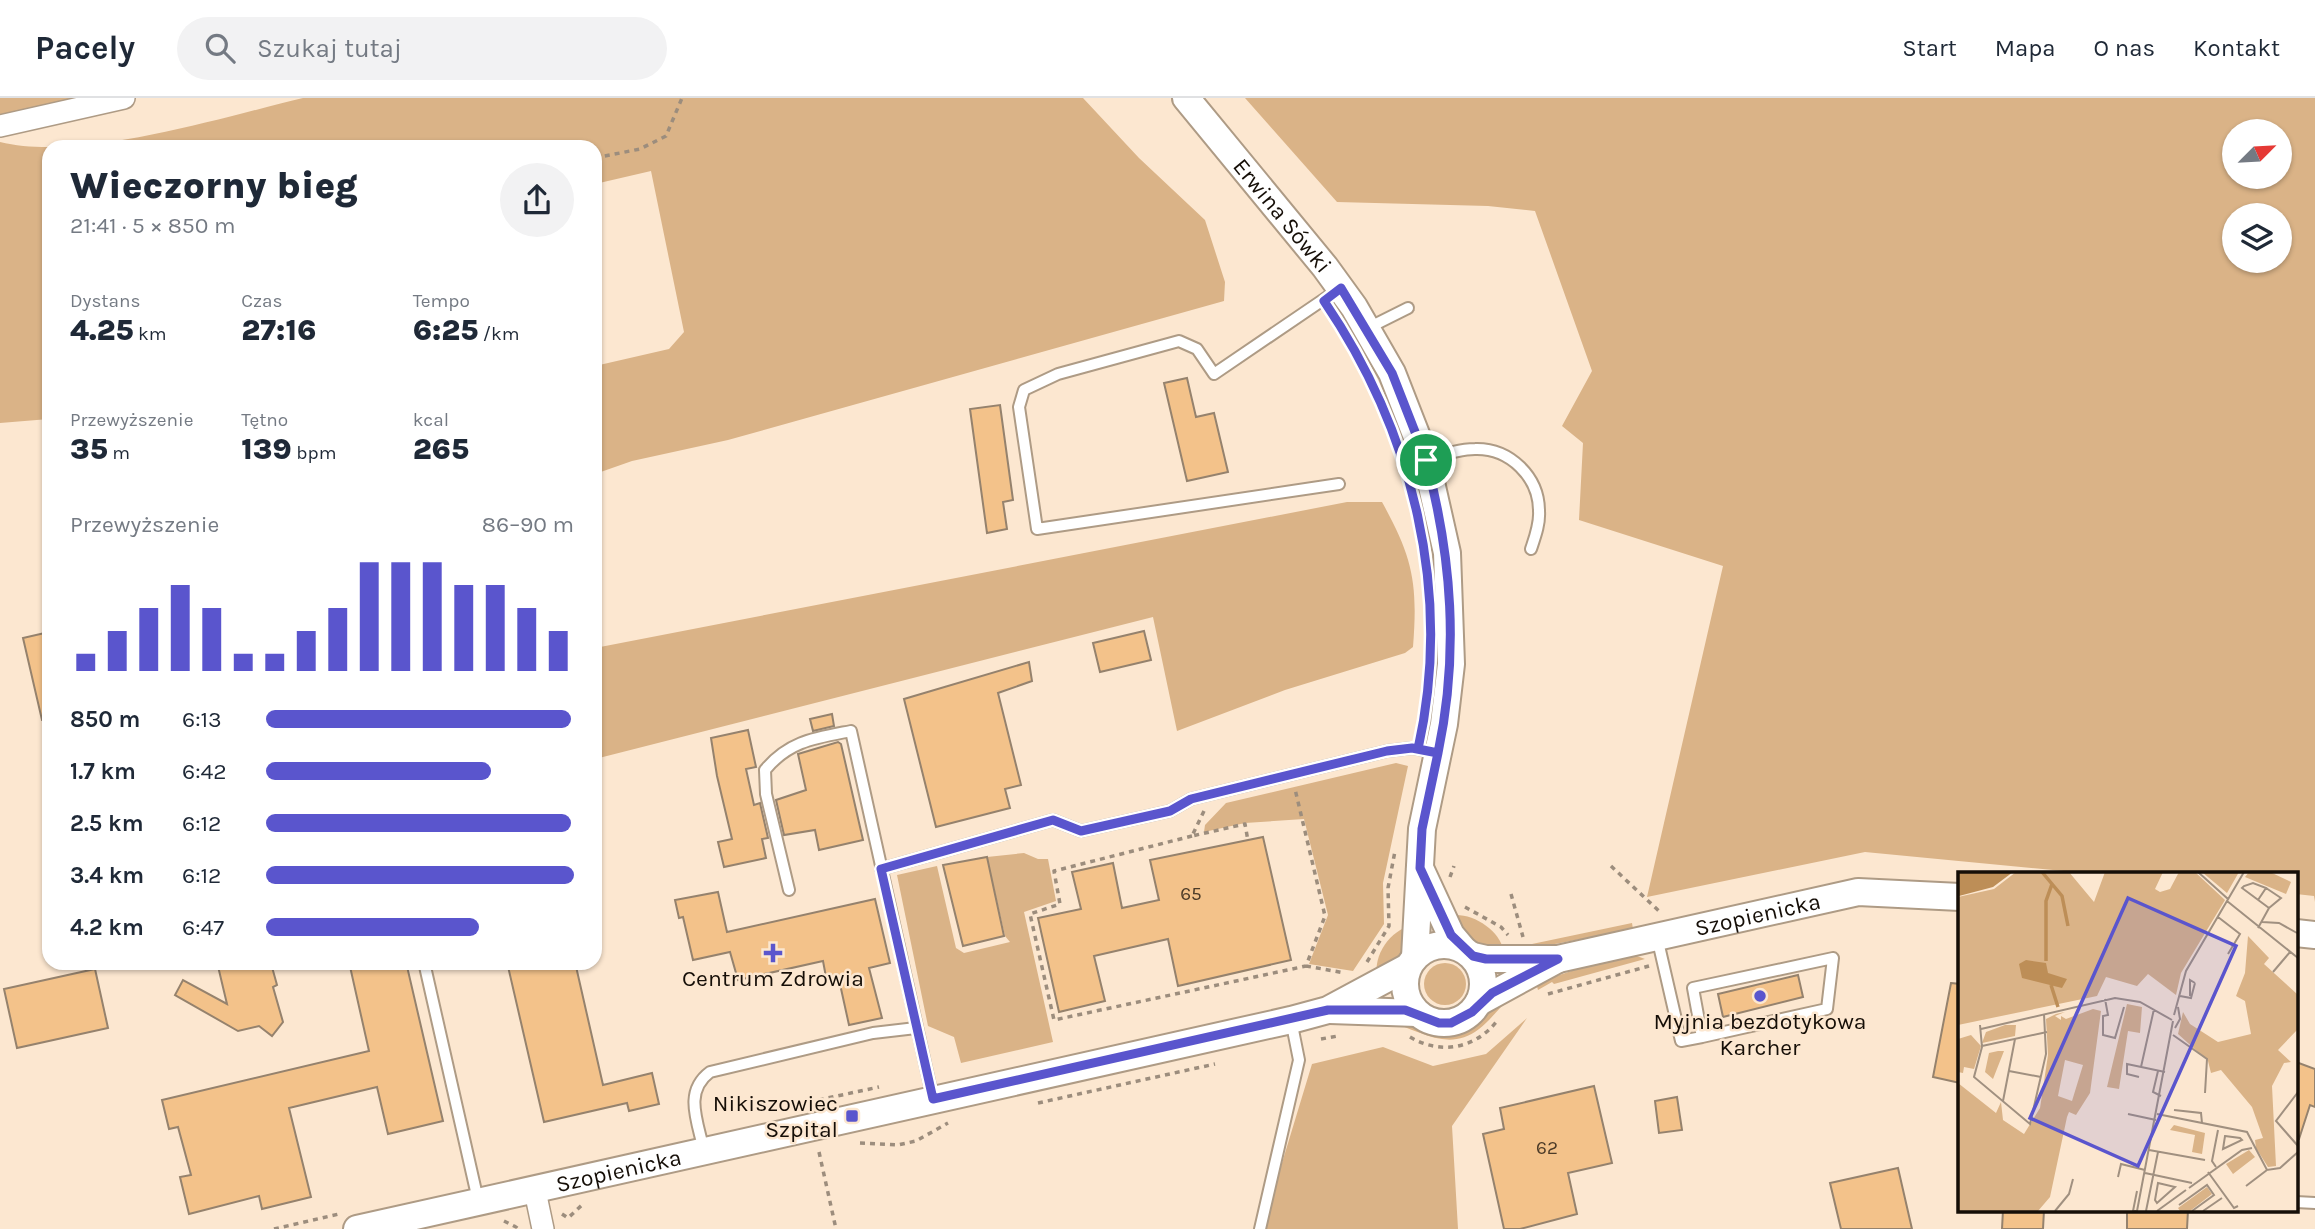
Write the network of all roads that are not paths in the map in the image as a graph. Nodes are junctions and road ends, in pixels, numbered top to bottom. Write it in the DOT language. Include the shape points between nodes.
graph roads {
  1 [pos="124,98"];
  2 [pos="1186,98"];
  3 [pos="0,126"];
  4 [pos="1341,288"];
  5 [pos="1408,308"];
  6 [pos="1368,328"];
  7 [pos="1426,460"];
  8 [pos="1339,484"];
  9 [pos="1531,549"];
  10 [pos="1438,753"];
  11 [pos="1420,868"];
  12 [pos="881,869"];
  13 [pos="789,890"];
  14 [pos="1958,897"];
  15 [pos="1659,925"];
  16 [pos="1468,952"];
  17 [pos="1558,959"];
  18 [pos="1412,962"];
  19 [pos="426,970"];
  20 [pos="1479,1002"];
  21 [pos="1328,1010"];
  22 [pos="1417,1013"];
  23 [pos="1291,1020"];
  24 [pos="916,1028"];
  25 [pos="1702,1037"];
  26 [pos="933,1099"];
  27 [pos="704,1153"];
  28 [pos="535,1191"];
  29 [pos="479,1203"];
  30 [pos="357,1229"];
  31 [pos="543,1229"];
  32 [pos="1260,1229"];
  1 -- 3 [label="street"];
  2 -- 4 [label="street, Erwina Sówki"];
  4 -- 6 [label="street, Erwina Sówki"];
  4 -- 8 [label="lane" via="1214,374 1197,349 1179,341 1058,374 1024,390 1019,407 1037,529"];
  5 -- 6 [label="lane"];
  6 -- 7 [label="street, Erwina Sówki" via="1408,407"];
  7 -- 9 [label="lane" via="1477,449 1504,455 1521,467 1539,503"];
  7 -- 10 [label="street, Erwina Sówki" via="1443,527 1451,603 1450,678"];
  10 -- 11 [label="street, Erwina Sówki" via="1422,829"];
  10 -- 12 [label="lane" via="1412,748 1387,751 1081,831 1053,820"];
  11 -- 16 [label="street, Erwina Sówki" via="1451,935"];
  11 -- 18 [label="street, Erwina Sówki"];
  12 -- 13 [label="lane" via="851,731 807,740 779,753 765,770 766,794"];
  12 -- 24 [label="lane"];
  14 -- 15 [label="street, Szopienicka" via="1858,892"];
  15 -- 17 [label="street, Szopienicka"];
  15 -- 25 [label="lane" via="1681,1041"];
  16 -- 17 [label="street, Szopienicka" via="1486,959"];
  16 -- 18 [label="street" via="1437,944"];
  16 -- 20 [label="street" via="1484,979"];
  17 -- 20 [label="street, Szopienicka"];
  18 -- 21 [label="street, Szopienicka"];
  18 -- 22 [label="street" via="1406,993"];
  19 -- 29 [label="lane"];
  20 -- 22 [label="street" via="1463,1019 1451,1023 1428,1020"];
  21 -- 22 [label="street, Szopienicka"];
  21 -- 23 [label="street, Szopienicka"];
  23 -- 26 [label="street, Szopienicka"];
  23 -- 32 [label="lane" via="1299,1060"];
  24 -- 26 [label="lane"];
  24 -- 27 [label="lane" via="873,1033 710,1072 699,1080 692,1099"];
  25 -- 25 [label="lane" via="1827,1009 1833,958 1693,988"];
  26 -- 27 [label="street, Szopienicka"];
  27 -- 28 [label="street, Szopienicka"];
  28 -- 29 [label="street, Szopienicka"];
  28 -- 31 [label="street"];
  29 -- 30 [label="street, Szopienicka"];
}
